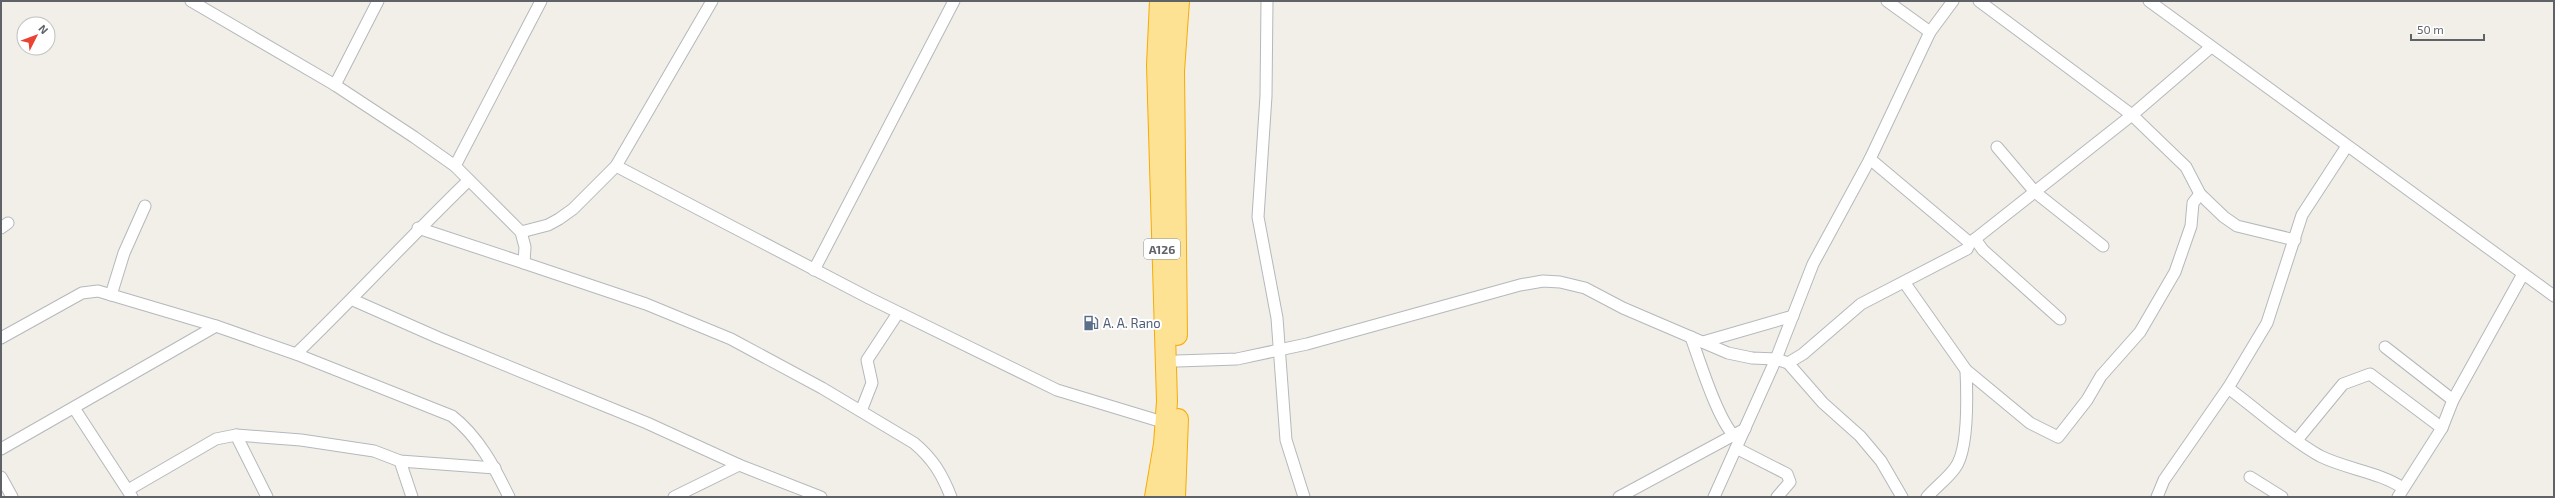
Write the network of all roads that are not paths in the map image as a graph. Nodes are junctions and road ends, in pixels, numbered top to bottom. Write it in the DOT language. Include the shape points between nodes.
graph roads {
  1 [pos="192,1"];
  2 [pos="378,1"];
  3 [pos="541,1"];
  4 [pos="712,1"];
  5 [pos="954,1"];
  6 [pos="1160,1"];
  7 [pos="1179,1"];
  8 [pos="1267,1"];
  9 [pos="1887,1"];
  10 [pos="1953,1"];
  11 [pos="1979,1"];
  12 [pos="2149,1"];
  13 [pos="1930,32"];
  14 [pos="2211,47"];
  15 [pos="335,85"];
  16 [pos="2132,115"];
  17 [pos="2347,146"];
  18 [pos="1997,147"];
  19 [pos="1870,159"];
  20 [pos="455,166"];
  21 [pos="616,166"];
  22 [pos="469,180"];
  23 [pos="2035,192"];
  24 [pos="2200,194"];
  25 [pos="145,206"];
  26 [pos="418,228"];
  27 [pos="521,232"];
  28 [pos="2294,240"];
  29 [pos="1973,241"];
  30 [pos="2103,246"];
  31 [pos="524,263"];
  32 [pos="814,270"];
  33 [pos="2523,274"];
  34 [pos="1904,282"];
  35 [pos="111,296"];
  36 [pos="2554,296"];
  37 [pos="353,300"];
  38 [pos="898,313"];
  39 [pos="1793,316"];
  40 [pos="2060,319"];
  41 [pos="216,326"];
  42 [pos="1691,337"];
  43 [pos="1,338"];
  44 [pos="1703,342"];
  45 [pos="2385,347"];
  46 [pos="1280,350"];
  47 [pos="296,354"];
  48 [pos="1776,359"];
  49 [pos="1177,361"];
  50 [pos="1788,363"];
  51 [pos="1966,370"];
  52 [pos="2228,388"];
  53 [pos="2453,400"];
  54 [pos="74,408"];
  55 [pos="861,411"];
  56 [pos="1166,423"];
  57 [pos="2442,428"];
  58 [pos="236,435"];
  59 [pos="2297,440"];
  60 [pos="1736,441"];
  61 [pos="1,449"];
  62 [pos="400,461"];
  63 [pos="738,465"];
  64 [pos="495,468"];
  65 [pos="1,477"];
  66 [pos="2250,477"];
  67 [pos="130,493"];
  68 [pos="2401,493"];
  69 [pos="2158,496"];
  70 [pos="12,497"];
  71 [pos="267,497"];
  72 [pos="412,497"];
  73 [pos="509,497"];
  74 [pos="674,497"];
  75 [pos="819,497"];
  76 [pos="951,497"];
  77 [pos="1155,497"];
  78 [pos="1175,497"];
  79 [pos="1304,497"];
  80 [pos="1619,497"];
  81 [pos="1714,497"];
  82 [pos="1776,497"];
  83 [pos="1902,497"];
  84 [pos="1927,497"];
  85 [pos="2282,497"];
  1 -- 15 [label="street"];
  2 -- 15 [label="street"];
  3 -- 20 [label="street"];
  4 -- 21 [label="street"];
  5 -- 32 [label="street"];
  6 -- 56 [label="highway, A126" via="1157,64"];
  7 -- 49 [label="highway, A126" via="1174,71"];
  8 -- 46 [label="street" via="1266,96 1258,216 1277,318"];
  9 -- 13 [label="street"];
  10 -- 13 [label="street"];
  11 -- 16 [label="street"];
  12 -- 14 [label="street"];
  13 -- 19 [label="street"];
  14 -- 16 [label="street"];
  14 -- 17 [label="street"];
  15 -- 20 [label="street"];
  16 -- 23 [label="street"];
  16 -- 24 [label="street" via="2186,167"];
  17 -- 28 [label="street" via="2302,215"];
  17 -- 33 [label="street"];
  18 -- 23 [label="street"];
  19 -- 29 [label="street"];
  19 -- 39 [label="street" via="1813,264"];
  20 -- 22 [label="street"];
  21 -- 27 [label="street" via="559,220"];
  21 -- 32 [label="street"];
  22 -- 26 [label="street"];
  22 -- 27 [label="street"];
  23 -- 29 [label="street"];
  23 -- 30 [label="street"];
  24 -- 28 [label="street" via="2237,226"];
  24 -- 51 [label="street" via="2193,203 2191,226 2175,272 2140,332 2101,376 2087,400 2058,437 2030,423"];
  25 -- 35 [label="street" via="124,253"];
  26 -- 31 [label="street"];
  26 -- 37 [label="street"];
  27 -- 31 [label="street" via="525,247"];
  28 -- 52 [label="street" via="2267,323"];
  29 -- 34 [label="street" via="1968,249"];
  29 -- 40 [label="street"];
  31 -- 55 [label="street" via="646,304 731,339"];
  32 -- 38 [label="street"];
  33 -- 36 [label="street"];
  33 -- 53 [label="street"];
  34 -- 50 [label="street" via="1861,304 1803,354"];
  34 -- 51 [label="street"];
  35 -- 41 [label="street"];
  35 -- 43 [label="street" via="98,291 82,293"];
  37 -- 47 [label="street"];
  37 -- 63 [label="street" via="647,423"];
  38 -- 55 [label="street" via="867,360 872,383"];
  38 -- 56 [label="street" via="1057,390"];
  39 -- 44 [label="street"];
  39 -- 48 [label="street"];
  41 -- 47 [label="street"];
  41 -- 54 [label="street"];
  42 -- 44 [label="street"];
  42 -- 46 [label="street" via="1584,288 1543,281"];
  42 -- 60 [label="street" via="1716,405"];
  44 -- 48 [label="street" via="1728,353"];
  45 -- 53 [label="street"];
  46 -- 49 [label="street" via="1237,359"];
  46 -- 79 [label="street" via="1286,440"];
  47 -- 64 [label="street" via="452,416 467,430"];
  48 -- 50 [label="street"];
  48 -- 60 [label="street" via="1745,429"];
  49 -- 78 [label="highway, A126" via="1178,448"];
  50 -- 83 [label="street" via="1823,402 1860,436 1881,461"];
  51 -- 84 [label="street" via="1964,439 1956,467"];
  52 -- 59 [label="street"];
  52 -- 69 [label="street" via="2164,480"];
  53 -- 57 [label="street"];
  54 -- 61 [label="street"];
  54 -- 67 [label="street"];
  55 -- 76 [label="street" via="914,443 929,456 940,470"];
  56 -- 77 [label="highway, A126"];
  57 -- 59 [label="street" via="2370,374 2343,384"];
  57 -- 68 [label="street"];
  58 -- 62 [label="street" via="301,440 374,451"];
  58 -- 67 [label="street" via="216,439"];
  58 -- 71 [label="street"];
  59 -- 68 [label="street" via="2335,462 2392,481"];
  60 -- 80 [label="street"];
  60 -- 81 [label="street"];
  60 -- 82 [label="street" via="1787,474 1790,482"];
  62 -- 64 [label="street"];
  62 -- 72 [label="street"];
  63 -- 74 [label="street"];
  63 -- 75 [label="street"];
  64 -- 73 [label="street"];
  65 -- 70 [label="street"];
  66 -- 85 [label="street"];
}
